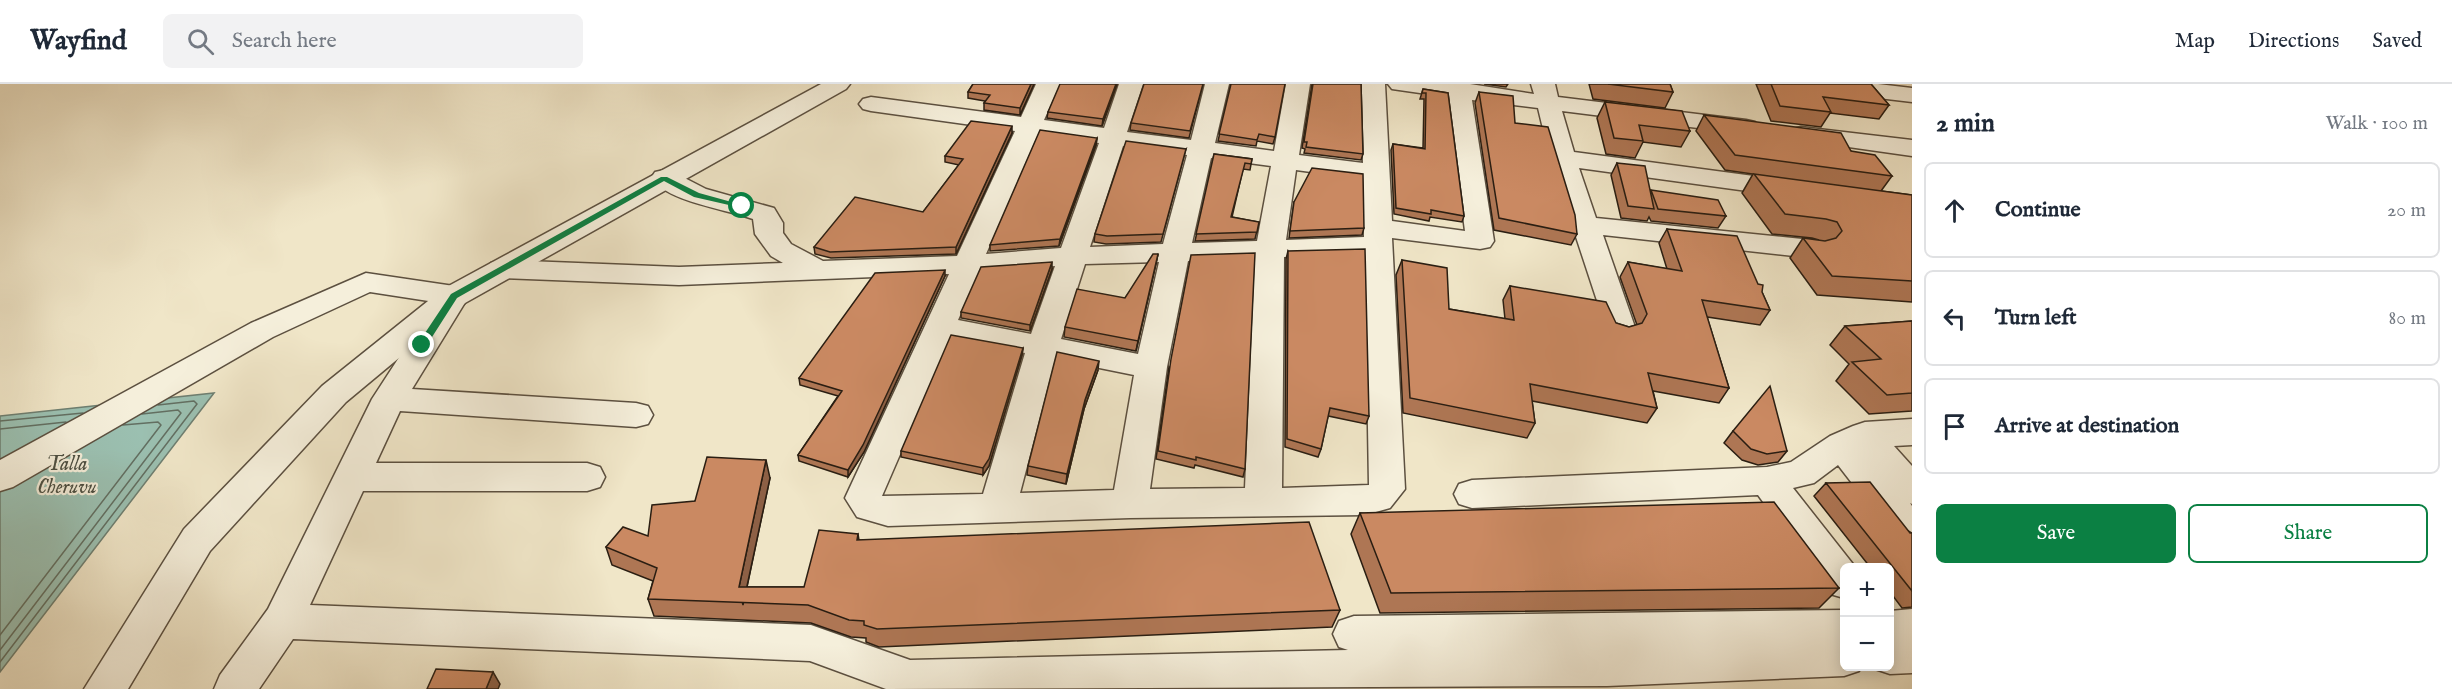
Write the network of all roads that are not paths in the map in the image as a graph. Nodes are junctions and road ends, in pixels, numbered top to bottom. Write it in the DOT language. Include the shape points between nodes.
graph roads {
  1 [pos="838,84"];
  2 [pos="1048,84"];
  3 [pos="1131,84"];
  4 [pos="1217,84"];
  5 [pos="1298,84"];
  6 [pos="1373,84"];
  7 [pos="1400,84"];
  8 [pos="1819,84"];
  9 [pos="1459,88"];
  10 [pos="1547,93"];
  11 [pos="1912,95"];
  12 [pos="871,104"];
  13 [pos="1030,126"];
  14 [pos="1113,139"];
  15 [pos="1912,148"];
  16 [pos="1202,151"];
  17 [pos="1563,158"];
  18 [pos="1284,162"];
  19 [pos="1376,173"];
  20 [pos="664,178"];
  21 [pos="1819,193"];
  22 [pos="1588,225"];
  23 [pos="1378,236"];
  24 [pos="1812,249"];
  25 [pos="1270,250"];
  26 [pos="1176,253"];
  27 [pos="1073,256"];
  28 [pos="969,264"];
  29 [pos="501,269"];
  30 [pos="818,270"];
  31 [pos="454,296"];
  32 [pos="941,327"];
  33 [pos="1620,330"];
  34 [pos="1042,348"];
  35 [pos="1151,367"];
  36 [pos="389,399"];
  37 [pos="636,415"];
  38 [pos="1912,432"];
  39 [pos="1853,440"];
  40 [pos="0,477"];
  41 [pos="353,477"];
  42 [pos="587,477"];
  43 [pos="1767,481"];
  44 [pos="1912,490"];
  45 [pos="1472,494"];
  46 [pos="1263,501"];
  47 [pos="1130,504"];
  48 [pos="996,510"];
  49 [pos="1912,533"];
  50 [pos="1840,576"];
  51 [pos="282,621"];
  52 [pos="1912,627"];
  53 [pos="1840,628"];
  54 [pos="1894,628"];
  55 [pos="1354,634"];
  56 [pos="1912,655"];
  57 [pos="1894,656"];
  58 [pos="1840,658"];
  59 [pos="1612,678"];
  60 [pos="1295,679"];
  61 [pos="105,689"];
  62 [pos="235,689"];
  1 -- 20 [label="street"];
  2 -- 13 [label="street"];
  3 -- 14 [label="street"];
  4 -- 16 [label="street"];
  5 -- 18 [label="street"];
  6 -- 19 [label="street"];
  7 -- 9 [label="street"];
  8 -- 11 [label="street"];
  9 -- 10 [label="street"];
  9 -- 23 [label="street" via="1480,241"];
  10 -- 15 [label="street" via="1778,131"];
  10 -- 17 [label="street"];
  12 -- 13 [label="street"];
  13 -- 14 [label="street"];
  13 -- 28 [label="street"];
  14 -- 16 [label="street"];
  14 -- 27 [label="street"];
  16 -- 18 [label="street"];
  16 -- 26 [label="street"];
  17 -- 21 [label="street"];
  17 -- 22 [label="street"];
  18 -- 19 [label="street"];
  18 -- 25 [label="street"];
  19 -- 23 [label="street"];
  20 -- 29 [label="street"];
  20 -- 30 [label="street" via="697,195 764,214 769,234 782,250"];
  22 -- 24 [label="street"];
  22 -- 33 [label="street"];
  23 -- 25 [label="street"];
  23 -- 46 [label="street" via="1387,489 1376,500"];
  25 -- 26 [label="street"];
  25 -- 46 [label="street"];
  26 -- 27 [label="street"];
  26 -- 35 [label="street"];
  27 -- 28 [label="street"];
  27 -- 34 [label="street"];
  28 -- 30 [label="street"];
  28 -- 32 [label="street"];
  29 -- 30 [label="street" via="679,276"];
  29 -- 31 [label="street"];
  31 -- 36 [label="street"];
  31 -- 40 [label="street" via="366,282 262,330"];
  31 -- 61 [label="street" via="334,394 197,540"];
  32 -- 34 [label="street"];
  32 -- 48 [label="street" via="863,498 870,507 888,512"];
  34 -- 35 [label="street"];
  34 -- 48 [label="street"];
  35 -- 47 [label="street"];
  36 -- 37 [label="street"];
  36 -- 41 [label="street"];
  38 -- 39 [label="street"];
  39 -- 43 [label="street" via="1801,472"];
  39 -- 44 [label="street"];
  39 -- 49 [label="street"];
  41 -- 42 [label="street"];
  41 -- 51 [label="street"];
  43 -- 45 [label="street"];
  43 -- 50 [label="street"];
  46 -- 47 [label="street"];
  47 -- 48 [label="street"];
  51 -- 60 [label="street" via="811,643 910,679"];
  51 -- 62 [label="street"];
  52 -- 54 [label="street"];
  53 -- 55 [label="street"];
  56 -- 57 [label="street"];
  58 -- 59 [label="street"];
  59 -- 60 [label="street"];
}
